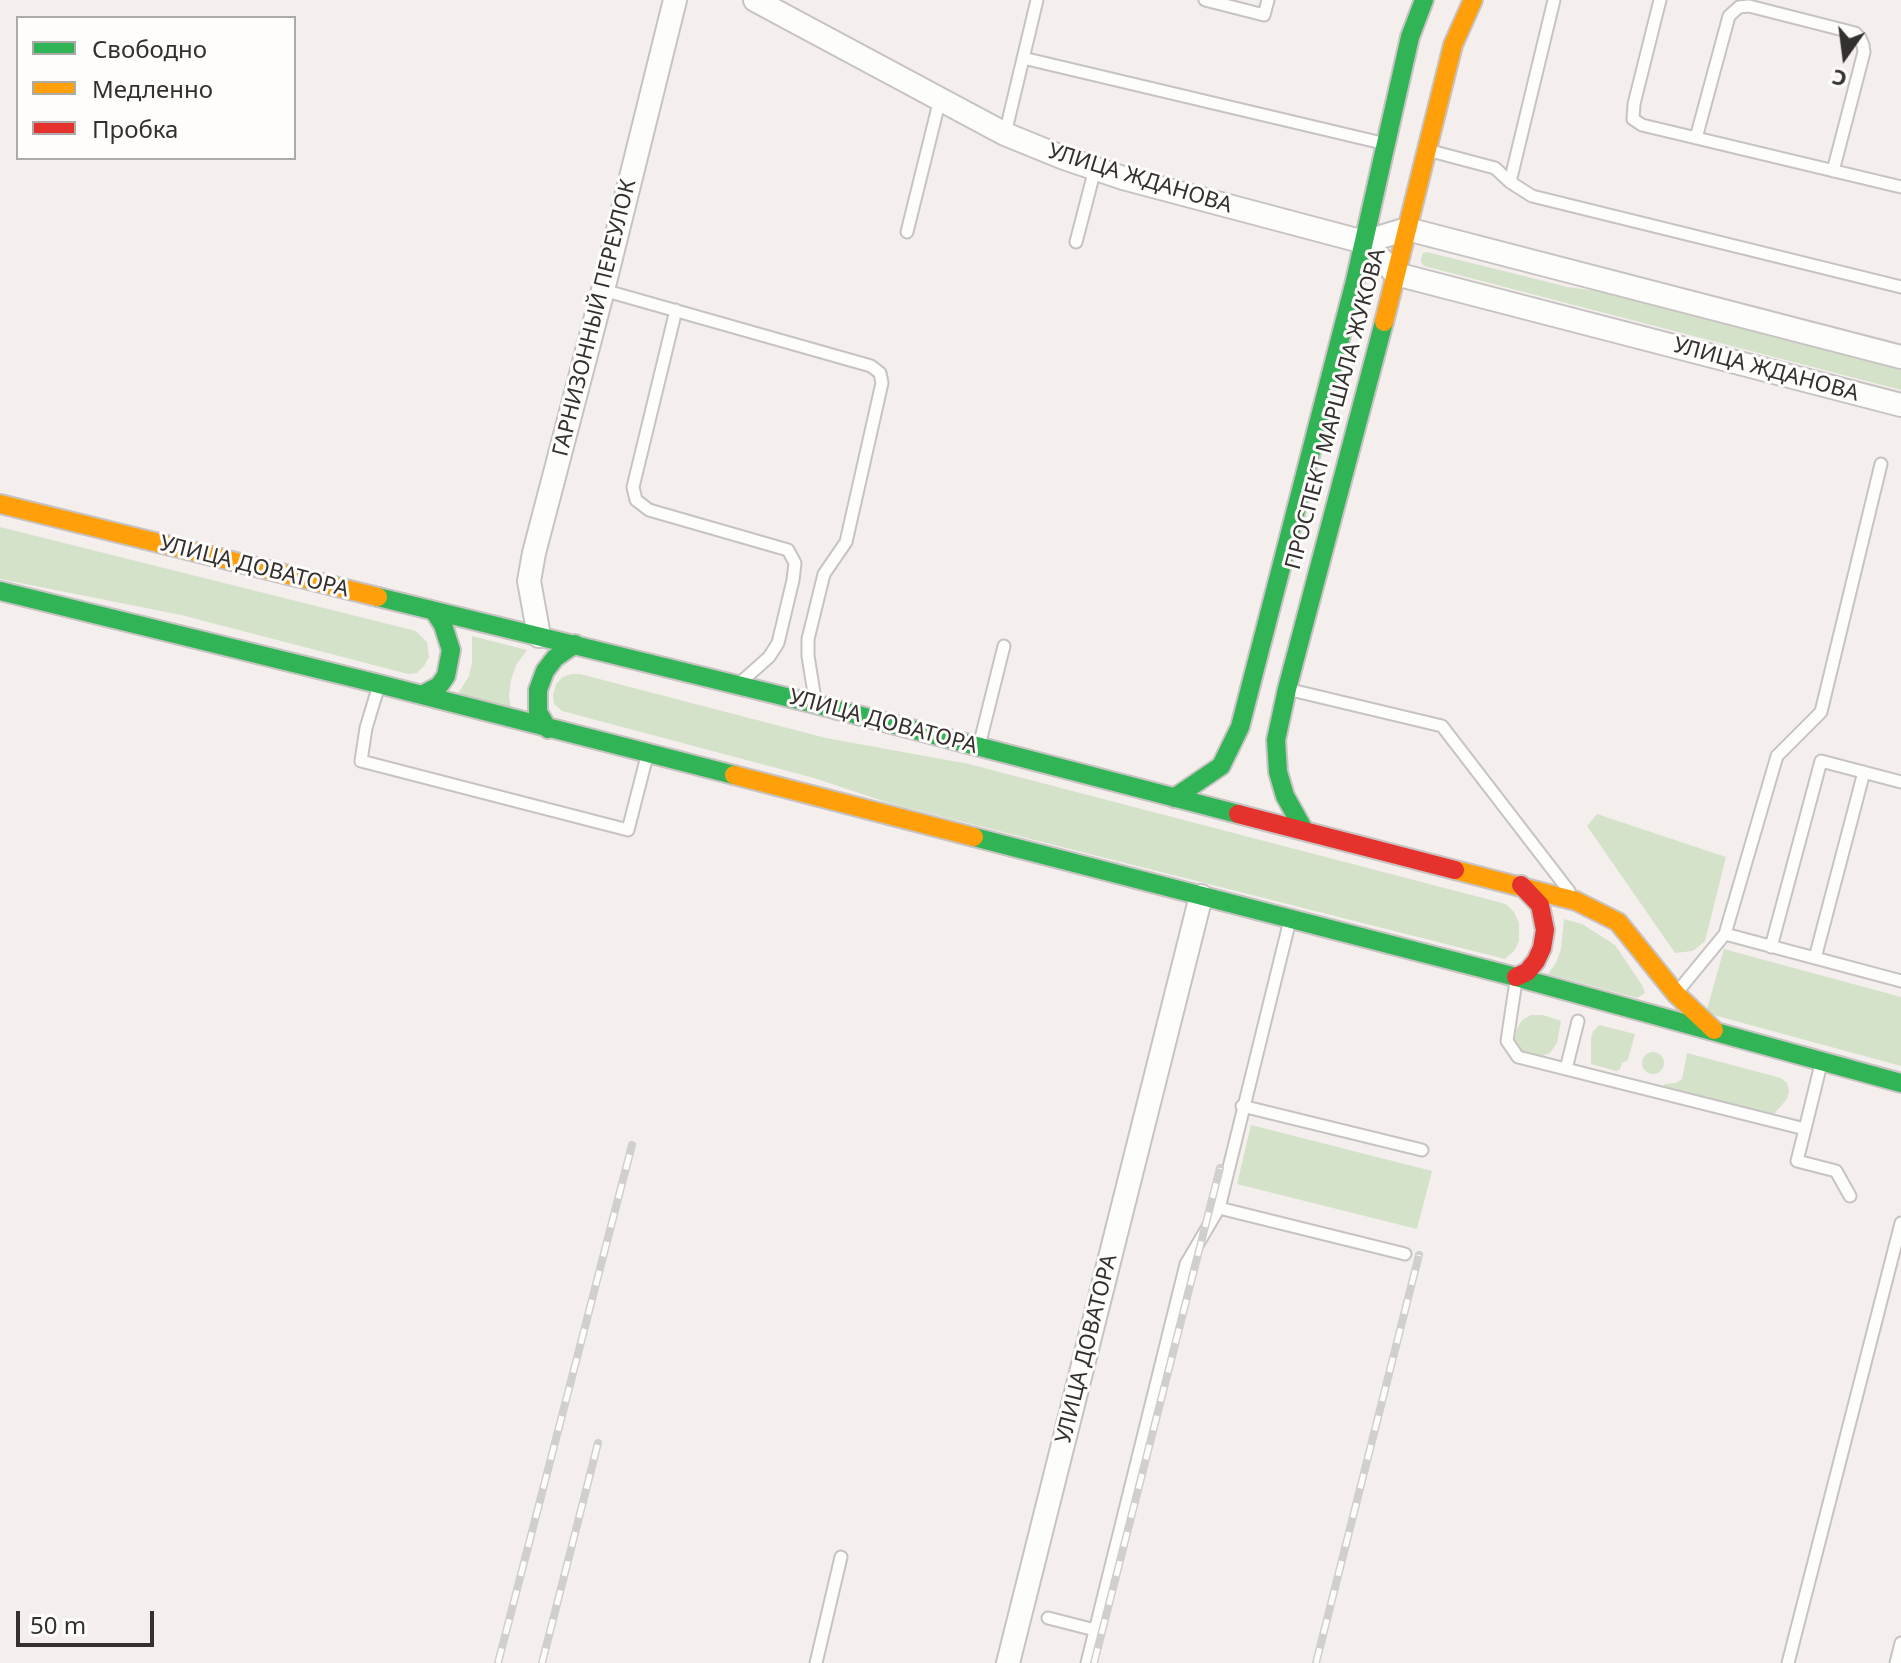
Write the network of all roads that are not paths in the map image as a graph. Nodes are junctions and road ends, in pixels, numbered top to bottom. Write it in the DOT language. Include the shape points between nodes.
graph roads {
  1 [pos="675,0"];
  2 [pos="755,0"];
  3 [pos="1037,0"];
  4 [pos="1205,0"];
  5 [pos="1268,0"];
  6 [pos="1424,0"];
  7 [pos="1473,0"];
  8 [pos="1554,0"];
  9 [pos="1660,0"];
  10 [pos="1023,58"];
  11 [pos="940,99"];
  12 [pos="1005,134"];
  13 [pos="1696,138"];
  14 [pos="1387,144"];
  15 [pos="1427,150"];
  16 [pos="1095,169"];
  17 [pos="1833,171"];
  18 [pos="1510,182"];
  19 [pos="1901,187"];
  20 [pos="1407,229"];
  21 [pos="907,232"];
  22 [pos="1076,242"];
  23 [pos="1364,242"];
  24 [pos="1396,274"];
  25 [pos="1901,287"];
  26 [pos="603,290"];
  27 [pos="676,310"];
  28 [pos="1901,357"];
  29 [pos="1901,405"];
  30 [pos="1881,464"];
  31 [pos="0,504"];
  32 [pos="0,591"];
  33 [pos="434,611"];
  34 [pos="539,636"];
  35 [pos="575,644"];
  36 [pos="1004,646"];
  37 [pos="379,684"];
  38 [pos="738,685"];
  39 [pos="1287,689"];
  40 [pos="422,695"];
  41 [pos="815,704"];
  42 [pos="548,729"];
  43 [pos="979,747"];
  44 [pos="647,754"];
  45 [pos="1864,772"];
  46 [pos="1901,782"];
  47 [pos="1174,798"];
  48 [pos="1304,830"];
  49 [pos="1521,885"];
  50 [pos="1201,896"];
  51 [pos="1576,901"];
  52 [pos="1290,919"];
  53 [pos="1725,934"];
  54 [pos="1771,947"];
  55 [pos="1815,958"];
  56 [pos="1516,977"];
  57 [pos="1901,981"];
  58 [pos="1676,994"];
  59 [pos="1578,1021"];
  60 [pos="1716,1032"];
  61 [pos="1822,1061"];
  62 [pos="1566,1069"];
  63 [pos="1901,1083"];
  64 [pos="1242,1106"];
  65 [pos="1805,1129"];
  66 [pos="1422,1150"];
  67 [pos="1850,1196"];
  68 [pos="1219,1208"];
  69 [pos="1901,1223"];
  70 [pos="1405,1254"];
  71 [pos="841,1557"];
  72 [pos="1048,1618"];
  73 [pos="1095,1630"];
  74 [pos="1901,1643"];
  75 [pos="816,1663"];
  76 [pos="1008,1663"];
  77 [pos="1087,1663"];
  78 [pos="1788,1663"];
  79 [pos="1896,1663"];
  1 -- 26 [label="street, ГАРНИЗОННЫЙ ПЕРЕУЛОК"];
  2 -- 11 [label="street, УЛИЦА ЖДАНОВА"];
  3 -- 10 [label="lane"];
  4 -- 5 [label="lane" via="1264,15"];
  6 -- 14 [label="street, ПРОСПЕКТ МАРШАЛА ЖУКОВА" via="1410,37"];
  7 -- 15 [label="street, ПРОСПЕКТ МАРШАЛА ЖУКОВА" via="1453,45"];
  8 -- 18 [label="lane"];
  9 -- 13 [label="lane" via="1633,119"];
  10 -- 12 [label="lane"];
  10 -- 14 [label="lane"];
  11 -- 12 [label="street, УЛИЦА ЖДАНОВА"];
  11 -- 21 [label="lane"];
  12 -- 16 [label="street, УЛИЦА ЖДАНОВА"];
  13 -- 17 [label="lane"];
  13 -- 17 [label="lane" via="1729,16 1749,6 1860,38 1864,52"];
  14 -- 23 [label="street, ПРОСПЕКТ МАРШАЛА ЖУКОВА"];
  15 -- 18 [label="lane" via="1495,168"];
  15 -- 20 [label="street, ПРОСПЕКТ МАРШАЛА ЖУКОВА"];
  16 -- 22 [label="lane"];
  16 -- 23 [label="street, УЛИЦА ЖДАНОВА"];
  17 -- 19 [label="lane"];
  18 -- 25 [label="lane" via="1532,196"];
  20 -- 23 [label="street"];
  20 -- 24 [label="street, ПРОСПЕКТ МАРШАЛА ЖУКОВА"];
  20 -- 28 [label="street, УЛИЦА ЖДАНОВА"];
  23 -- 24 [label="street"];
  23 -- 47 [label="street, ПРОСПЕКТ МАРШАЛА ЖУКОВА" via="1240,727 1221,766"];
  24 -- 29 [label="street, УЛИЦА ЖДАНОВА"];
  24 -- 39 [label="street, ПРОСПЕКТ МАРШАЛА ЖУКОВА"];
  26 -- 27 [label="lane"];
  26 -- 34 [label="street, ГАРНИЗОННЫЙ ПЕРЕУЛОК" via="529,581"];
  27 -- 38 [label="lane" via="633,487 636,500 649,510 788,550 795,563 778,643"];
  27 -- 41 [label="lane" via="871,366 880,373 846,542 824,574 808,639"];
  30 -- 53 [label="lane" via="1821,712 1777,756"];
  31 -- 33 [label="street, УЛИЦА ДОВАТОРА"];
  32 -- 37 [label="street, УЛИЦА ДОВАТОРА"];
  33 -- 34 [label="street, УЛИЦА ДОВАТОРА"];
  33 -- 40 [label="street" via="451,650 446,676"];
  34 -- 35 [label="street, УЛИЦА ДОВАТОРА"];
  35 -- 38 [label="street, УЛИЦА ДОВАТОРА"];
  35 -- 42 [label="street" via="555,658 538,690 538,712"];
  36 -- 43 [label="lane"];
  37 -- 40 [label="street, УЛИЦА ДОВАТОРА"];
  37 -- 44 [label="lane" via="361,761 628,830"];
  38 -- 41 [label="street, УЛИЦА ДОВАТОРА"];
  39 -- 48 [label="street, ПРОСПЕКТ МАРШАЛА ЖУКОВА" via="1276,740 1278,772"];
  39 -- 51 [label="lane" via="1442,726"];
  40 -- 42 [label="street, УЛИЦА ДОВАТОРА"];
  41 -- 43 [label="street, УЛИЦА ДОВАТОРА"];
  42 -- 44 [label="street, УЛИЦА ДОВАТОРА"];
  43 -- 47 [label="street, УЛИЦА ДОВАТОРА"];
  44 -- 50 [label="street, УЛИЦА ДОВАТОРА"];
  45 -- 46 [label="lane"];
  45 -- 54 [label="lane" via="1821,761"];
  45 -- 55 [label="lane"];
  47 -- 48 [label="street, УЛИЦА ДОВАТОРА"];
  48 -- 49 [label="street, УЛИЦА ДОВАТОРА"];
  49 -- 51 [label="street, УЛИЦА ДОВАТОРА"];
  49 -- 56 [label="street" via="1540,905 1545,930 1536,961"];
  50 -- 52 [label="street, УЛИЦА ДОВАТОРА"];
  50 -- 76 [label="street, УЛИЦА ДОВАТОРА"];
  51 -- 58 [label="street, УЛИЦА ДОВАТОРА" via="1618,922"];
  52 -- 56 [label="street, УЛИЦА ДОВАТОРА"];
  52 -- 64 [label="lane"];
  53 -- 54 [label="lane"];
  53 -- 58 [label="lane"];
  54 -- 55 [label="lane"];
  55 -- 57 [label="lane"];
  56 -- 60 [label="street, УЛИЦА ДОВАТОРА"];
  56 -- 62 [label="lane" via="1507,1041 1518,1057"];
  58 -- 60 [label="street, УЛИЦА ДОВАТОРА"];
  59 -- 62 [label="lane"];
  60 -- 61 [label="street, УЛИЦА ДОВАТОРА"];
  61 -- 63 [label="street, УЛИЦА ДОВАТОРА"];
  61 -- 65 [label="lane"];
  62 -- 65 [label="lane"];
  64 -- 66 [label="lane"];
  64 -- 68 [label="lane"];
  65 -- 67 [label="lane" via="1797,1161 1836,1171"];
  68 -- 70 [label="lane"];
  68 -- 73 [label="lane" via="1186,1264"];
  69 -- 78 [label="lane"];
  71 -- 75 [label="lane"];
  72 -- 73 [label="lane"];
  73 -- 77 [label="lane"];
  74 -- 79 [label="lane"];
}
